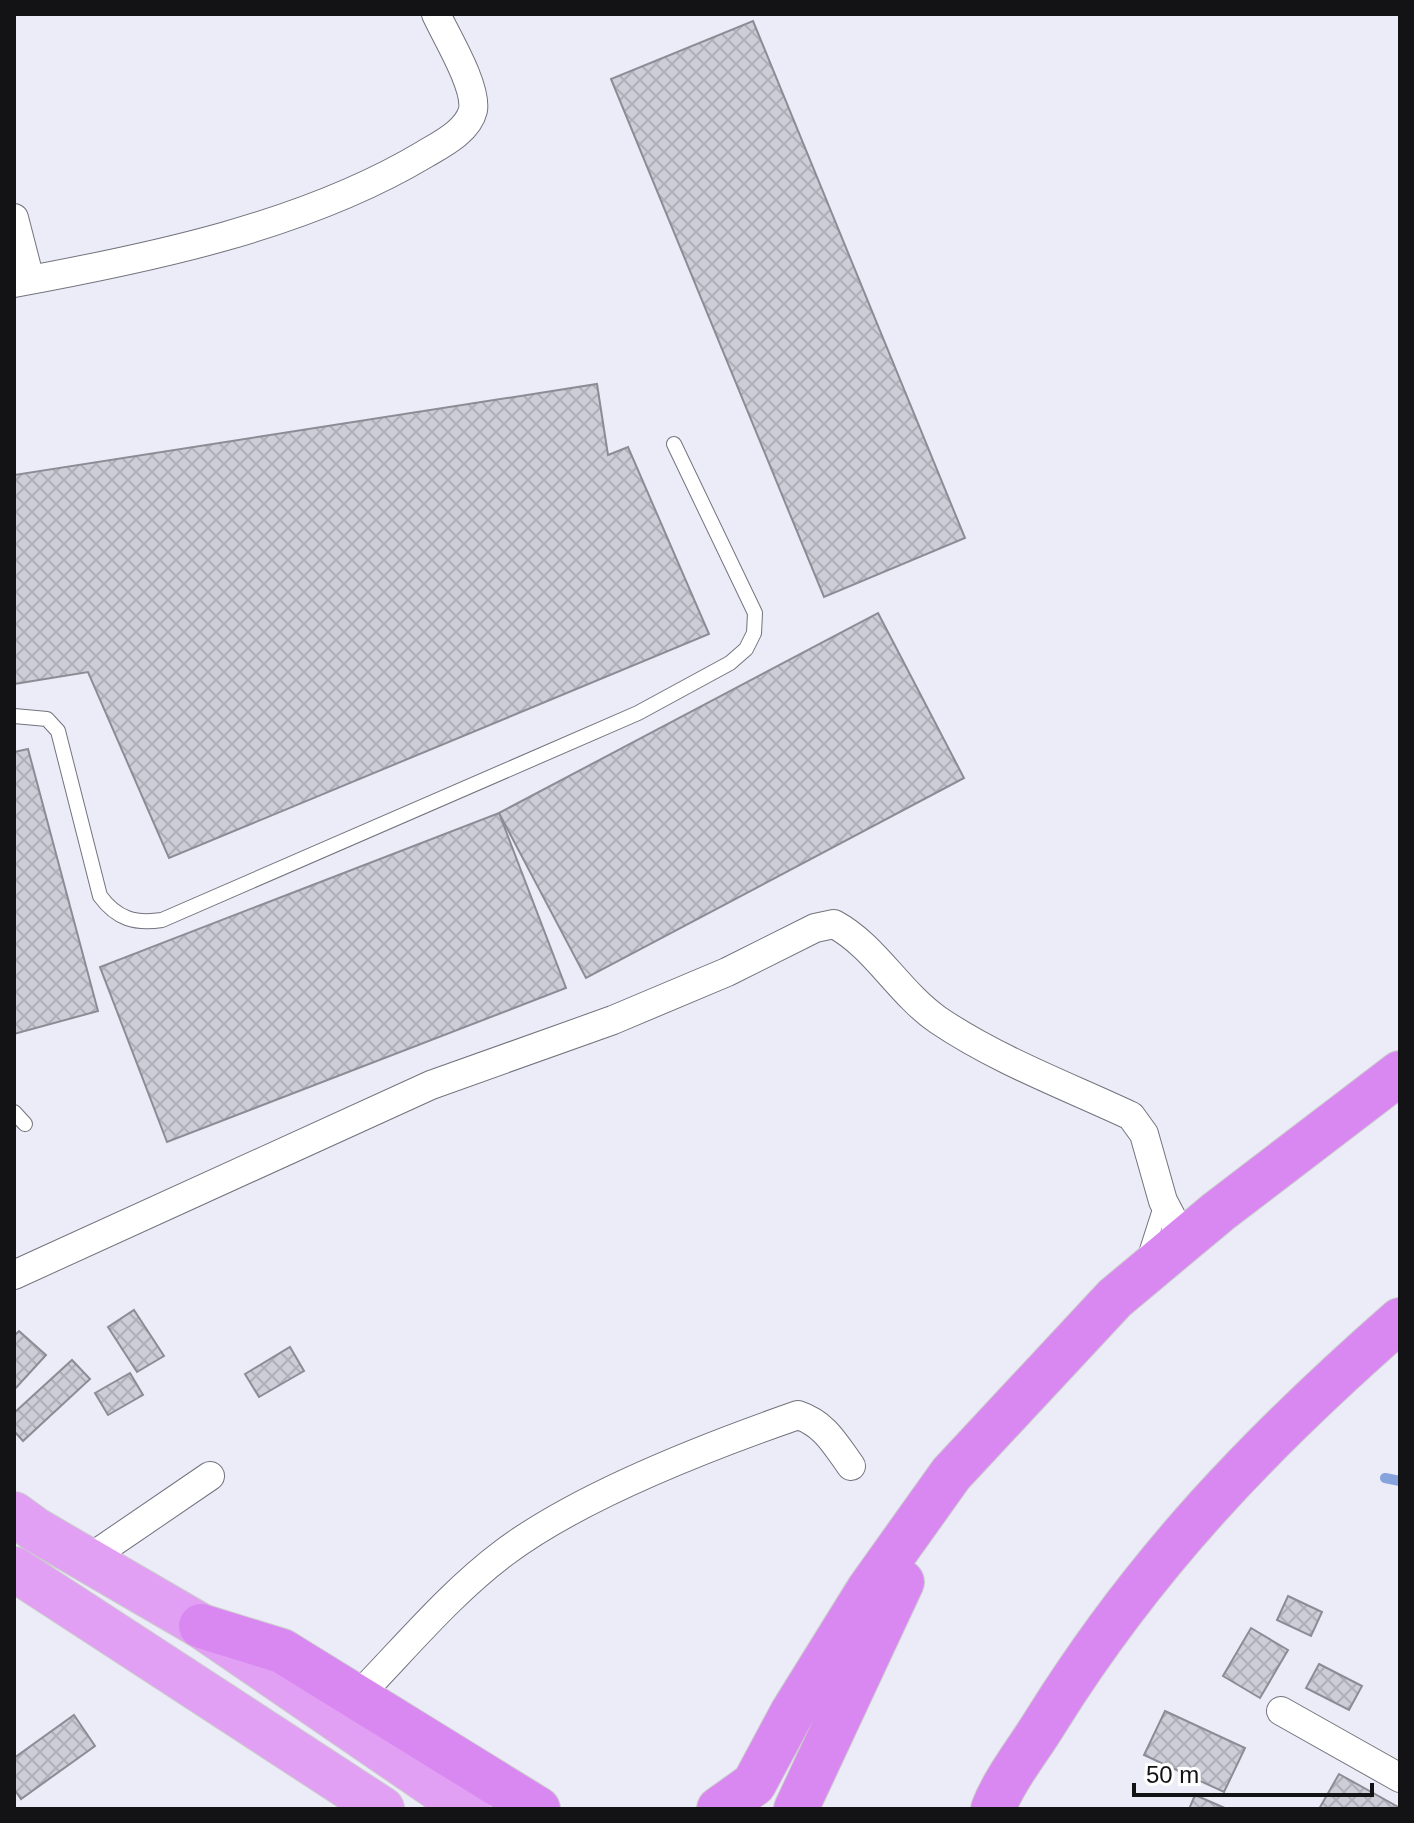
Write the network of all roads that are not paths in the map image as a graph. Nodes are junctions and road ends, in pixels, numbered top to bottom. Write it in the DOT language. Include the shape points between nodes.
graph roads {
  1 [pos="436,14"];
  2 [pos="14,218"];
  3 [pos="22,281"];
  4 [pos="674,444"];
  5 [pos="14,716"];
  6 [pos="1400,1073"];
  7 [pos="14,1112"];
  8 [pos="25,1124"];
  9 [pos="1163,1201"];
  10 [pos="1184,1241"];
  11 [pos="14,1275"];
  12 [pos="1138,1279"];
  13 [pos="1400,1320"];
  14 [pos="851,1466"];
  15 [pos="951,1474"];
  16 [pos="210,1476"];
  17 [pos="14,1514"];
  18 [pos="87,1560"];
  19 [pos="14,1569"];
  20 [pos="201,1626"];
  21 [pos="1064,1692"];
  22 [pos="357,1697"];
  23 [pos="1281,1711"];
  24 [pos="1400,1778"];
  25 [pos="382,1809"];
  26 [pos="468,1809"];
  27 [pos="538,1809"];
  28 [pos="719,1809"];
  29 [pos="796,1809"];
  30 [pos="962,1809"];
  31 [pos="993,1809"];
  1 -- 3 [label="street" via="470,87 473,109 464,127 434,149 345,195 221,237"];
  2 -- 3 [label="street"];
  4 -- 5 [label="lane" via="755,613 746,649 638,713 162,920 126,919 106,905 58,731 47,719"];
  6 -- 10 [label="highway"];
  7 -- 8 [label="lane"];
  9 -- 10 [label="street"];
  9 -- 11 [label="street" via="1144,1134 1131,1116 979,1046 935,1018 834,924 613,1020 431,1085"];
  9 -- 12 [label="lane"];
  10 -- 12 [label="highway"];
  12 -- 15 [label="highway"];
  13 -- 21 [label="highway" via="1313,1396 1221,1490 1141,1581"];
  14 -- 22 [label="street" via="828,1432 798,1415 643,1478 575,1510 506,1552"];
  15 -- 28 [label="highway" via="869,1589 754,1784"];
  15 -- 29 [label="highway"];
  16 -- 18 [label="street"];
  17 -- 18 [label="highway"];
  18 -- 20 [label="highway"];
  19 -- 25 [label="highway"];
  20 -- 22 [label="highway" via="282,1651"];
  20 -- 26 [label="highway"];
  21 -- 30 [label="highway"];
  21 -- 31 [label="highway"];
  22 -- 27 [label="highway"];
  23 -- 24 [label="street"];
}
